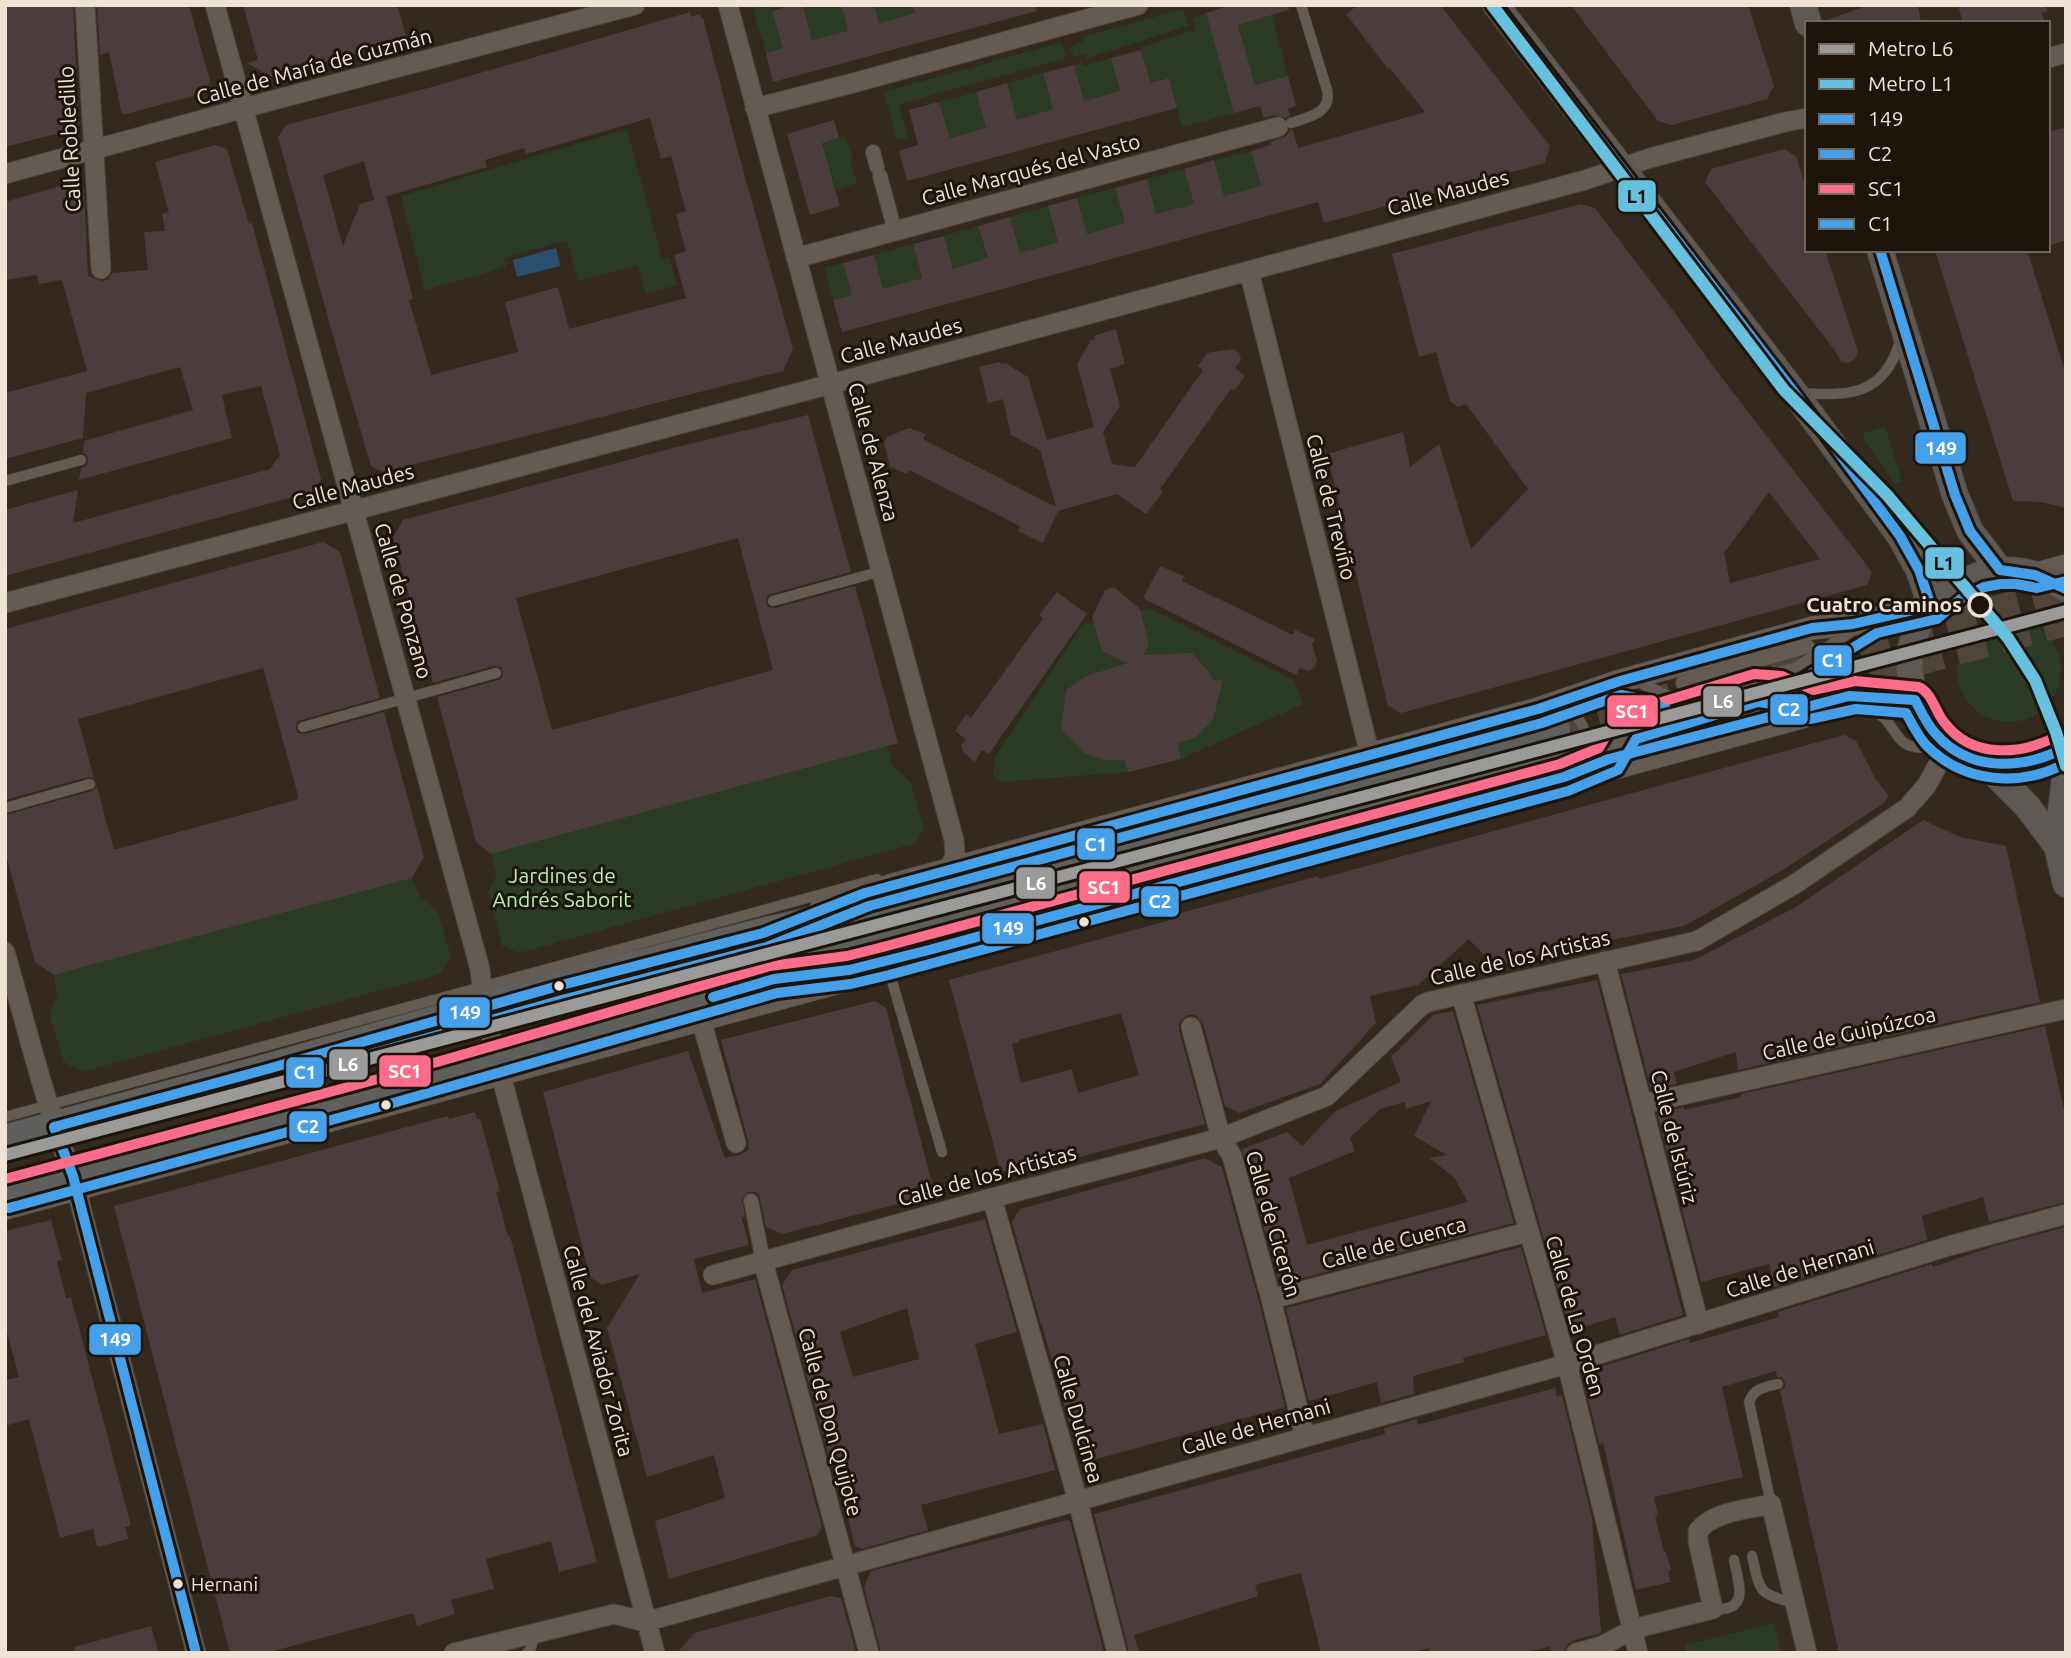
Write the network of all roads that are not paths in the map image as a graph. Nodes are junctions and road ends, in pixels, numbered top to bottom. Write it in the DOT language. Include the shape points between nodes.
graph roads {
  1 [pos="86,5"];
  2 [pos="215,5"];
  3 [pos="635,5"];
  4 [pos="727,5"];
  5 [pos="1138,5"];
  6 [pos="1301,5"];
  7 [pos="1496,5"];
  8 [pos="244,108"];
  9 [pos="755,108"];
  10 [pos="1805,118"];
  11 [pos="1285,125"];
  12 [pos="93,150"];
  13 [pos="873,152"];
  14 [pos="1621,167"];
  15 [pos="5,174"];
  16 [pos="895,231"];
  17 [pos="1881,252"];
  18 [pos="796,258"];
  19 [pos="101,269"];
  20 [pos="1250,271"];
  21 [pos="1904,328"];
  22 [pos="831,384"];
  23 [pos="1794,392"];
  24 [pos="82,460"];
  25 [pos="5,481"];
  26 [pos="354,511"];
  27 [pos="2066,566"];
  28 [pos="2000,570"];
  29 [pos="882,571"];
  30 [pos="2036,574"];
  31 [pos="2066,589"];
  32 [pos="773,601"];
  33 [pos="5,603"];
  34 [pos="1931,606"];
  35 [pos="1872,620"];
  36 [pos="1807,646"];
  37 [pos="496,673"];
  38 [pos="1620,681"];
  39 [pos="1683,683"];
  40 [pos="406,697"];
  41 [pos="1915,700"];
  42 [pos="1772,701"];
  43 [pos="303,727"];
  44 [pos="1632,740"];
  45 [pos="1555,742"];
  46 [pos="1947,745"];
  47 [pos="2066,747"];
  48 [pos="1368,750"];
  49 [pos="1984,763"];
  50 [pos="2065,772"];
  51 [pos="90,784"];
  52 [pos="5,808"];
  53 [pos="2057,846"];
  54 [pos="952,864"];
  55 [pos="2066,884"];
  56 [pos="763,933"];
  57 [pos="5,952"];
  58 [pos="1605,961"];
  59 [pos="888,968"];
  60 [pos="774,979"];
  61 [pos="1461,994"];
  62 [pos="484,997"];
  63 [pos="2066,1009"];
  64 [pos="700,1014"];
  65 [pos="1191,1027"];
  66 [pos="500,1070"];
  67 [pos="1642,1104"];
  68 [pos="51,1116"];
  69 [pos="5,1117"];
  70 [pos="1221,1138"];
  71 [pos="5,1140"];
  72 [pos="736,1143"];
  73 [pos="943,1152"];
  74 [pos="75,1186"];
  75 [pos="5,1194"];
  76 [pos="992,1198"];
  77 [pos="751,1201"];
  78 [pos="2066,1213"];
  79 [pos="5,1215"];
  80 [pos="1528,1231"];
  81 [pos="763,1261"];
  82 [pos="713,1275"];
  83 [pos="1271,1299"];
  84 [pos="1699,1324"];
  85 [pos="1567,1364"];
  86 [pos="1778,1384"];
  87 [pos="1305,1437"];
  88 [pos="1078,1502"];
  89 [pos="1771,1504"];
  90 [pos="1752,1556"];
  91 [pos="1734,1560"];
  92 [pos="845,1567"];
  93 [pos="1796,1604"];
  94 [pos="1713,1609"];
  95 [pos="645,1622"];
  96 [pos="1633,1629"];
  97 [pos="536,1633"];
  98 [pos="196,1653"];
  99 [pos="454,1653"];
  100 [pos="527,1653"];
  101 [pos="655,1653"];
  102 [pos="869,1653"];
  103 [pos="1117,1653"];
  104 [pos="1576,1653"];
  105 [pos="1638,1653"];
  106 [pos="1807,1653"];
  1 -- 12 [label="street, Calle Robledillo"];
  2 -- 8 [label="street, Calle de Ponzano"];
  3 -- 8 [label="street, Calle de María de Guzmán"];
  4 -- 9 [label="street, Calle de Alenza"];
  5 -- 9 [label="street"];
  6 -- 11 [label="lane" via="1328,101 1317,113"];
  7 -- 14 [label="main road"];
  8 -- 12 [label="street, Calle de María de Guzmán"];
  8 -- 26 [label="street, Calle de Ponzano"];
  9 -- 18 [label="street, Calle de Alenza"];
  10 -- 14 [label="street, Calle Maudes"];
  11 -- 16 [label="street, Calle Marqués del Vasto"];
  12 -- 15 [label="street, Calle de María de Guzmán"];
  12 -- 19 [label="street, Calle Robledillo"];
  13 -- 16 [label="street"];
  14 -- 20 [label="street, Calle Maudes"];
  14 -- 23 [label="main road"];
  16 -- 18 [label="street, Calle Marqués del Vasto"];
  17 -- 21 [label="main road"];
  18 -- 22 [label="street, Calle de Alenza"];
  20 -- 22 [label="street, Calle Maudes"];
  20 -- 48 [label="street, Calle de Treviño"];
  21 -- 23 [label="lane" via="1893,362 1866,388 1836,395"];
  21 -- 28 [label="main road" via="1955,495 1970,531"];
  22 -- 26 [label="street, Calle Maudes"];
  22 -- 29 [label="street, Calle de Alenza"];
  23 -- 34 [label="main road" via="1905,544"];
  24 -- 25 [label="lane"];
  26 -- 33 [label="street, Calle Maudes"];
  26 -- 40 [label="street, Calle de Ponzano"];
  27 -- 30 [label="street"];
  28 -- 30 [label="main road"];
  28 -- 34 [label="main road" via="1955,585"];
  29 -- 32 [label="lane"];
  29 -- 54 [label="street, Calle de Alenza" via="954,840"];
  30 -- 31 [label="main road"];
  34 -- 35 [label="street"];
  34 -- 41 [label="main road" via="1911,652"];
  35 -- 38 [label="street" via="1812,628"];
  35 -- 38 [label="lane" via="1796,667 1690,698 1675,699 1651,687"];
  36 -- 39 [label="street"];
  37 -- 40 [label="lane"];
  38 -- 45 [label="street"];
  38 -- 48 [label="lane" via="1581,687"];
  40 -- 43 [label="lane"];
  40 -- 62 [label="street, Calle de Ponzano"];
  41 -- 45 [label="street" via="1855,695 1609,759"];
  41 -- 46 [label="main road" via="1928,726"];
  42 -- 44 [label="street"];
  45 -- 48 [label="street"];
  45 -- 56 [label="main road"];
  45 -- 59 [label="street"];
  45 -- 60 [label="main road"];
  46 -- 49 [label="main road"];
  46 -- 58 [label="street, Calle de los Artistas" via="1927,785 1907,808 1795,884 1697,941"];
  46 -- 59 [label="lane" via="1906,745 1874,711 1836,713"];
  47 -- 49 [label="main road" via="2022,765"];
  48 -- 54 [label="street"];
  49 -- 53 [label="main road" via="2027,806"];
  50 -- 53 [label="main road"];
  51 -- 52 [label="lane"];
  53 -- 55 [label="main road"];
  54 -- 56 [label="street"];
  54 -- 62 [label="lane"];
  56 -- 62 [label="main road" via="558,986"];
  57 -- 68 [label="street"];
  58 -- 61 [label="street, Calle de los Artistas"];
  58 -- 67 [label="street, Calle de Istúriz"];
  59 -- 60 [label="street"];
  59 -- 64 [label="lane"];
  59 -- 73 [label="lane"];
  60 -- 64 [label="main road"];
  61 -- 70 [label="street, Calle de los Artistas" via="1422,1005 1327,1096"];
  61 -- 80 [label="street, Calle de La Orden"];
  62 -- 66 [label="street, Calle de Ponzano"];
  62 -- 68 [label="main road"];
  63 -- 67 [label="street, Calle de Guipúzcoa"];
  64 -- 66 [label="main road"];
  64 -- 72 [label="street"];
  65 -- 70 [label="street, Calle de Cicerón"];
  66 -- 74 [label="main road"];
  66 -- 95 [label="street, Calle del Aviador Zorita"];
  67 -- 84 [label="street, Calle de Istúriz"];
  68 -- 69 [label="lane"];
  68 -- 71 [label="main road"];
  68 -- 74 [label="street"];
  70 -- 76 [label="street, Calle de los Artistas"];
  70 -- 83 [label="street, Calle de Cicerón" via="1232,1156"];
  74 -- 75 [label="main road"];
  74 -- 79 [label="lane"];
  74 -- 98 [label="street"];
  76 -- 81 [label="street, Calle de los Artistas"];
  76 -- 88 [label="street, Calle Dulcinea"];
  77 -- 81 [label="street, Calle de Don Quijote"];
  78 -- 84 [label="street, Calle de Hernani"];
  80 -- 83 [label="street, Calle de Cuenca"];
  80 -- 85 [label="street, Calle de La Orden"];
  81 -- 82 [label="street, Calle de los Artistas"];
  81 -- 92 [label="street, Calle de Don Quijote"];
  83 -- 87 [label="street, Calle de Cicerón"];
  84 -- 85 [label="street, Calle de Hernani"];
  85 -- 87 [label="street, Calle de Hernani"];
  85 -- 96 [label="street, Calle de La Orden"];
  86 -- 89 [label="lane" via="1760,1388 1749,1402"];
  87 -- 88 [label="street, Calle de Hernani"];
  88 -- 92 [label="street, Calle de Hernani"];
  88 -- 103 [label="street, Calle Dulcinea"];
  89 -- 93 [label="street"];
  89 -- 94 [label="street" via="1713,1518 1698,1531"];
  90 -- 93 [label="lane" via="1762,1590"];
  91 -- 94 [label="lane" via="1740,1597 1728,1609"];
  92 -- 95 [label="street, Calle de Hernani"];
  92 -- 102 [label="street, Calle de Don Quijote"];
  93 -- 106 [label="street"];
  94 -- 96 [label="street"];
  95 -- 97 [label="street, Calle de Hernani" via="614,1614"];
  95 -- 101 [label="street, Calle del Aviador Zorita"];
  96 -- 104 [label="street" via="1602,1646"];
  96 -- 105 [label="street, Calle de La Orden"];
  97 -- 99 [label="street, Calle de Hernani"];
  97 -- 100 [label="lane"];
}
